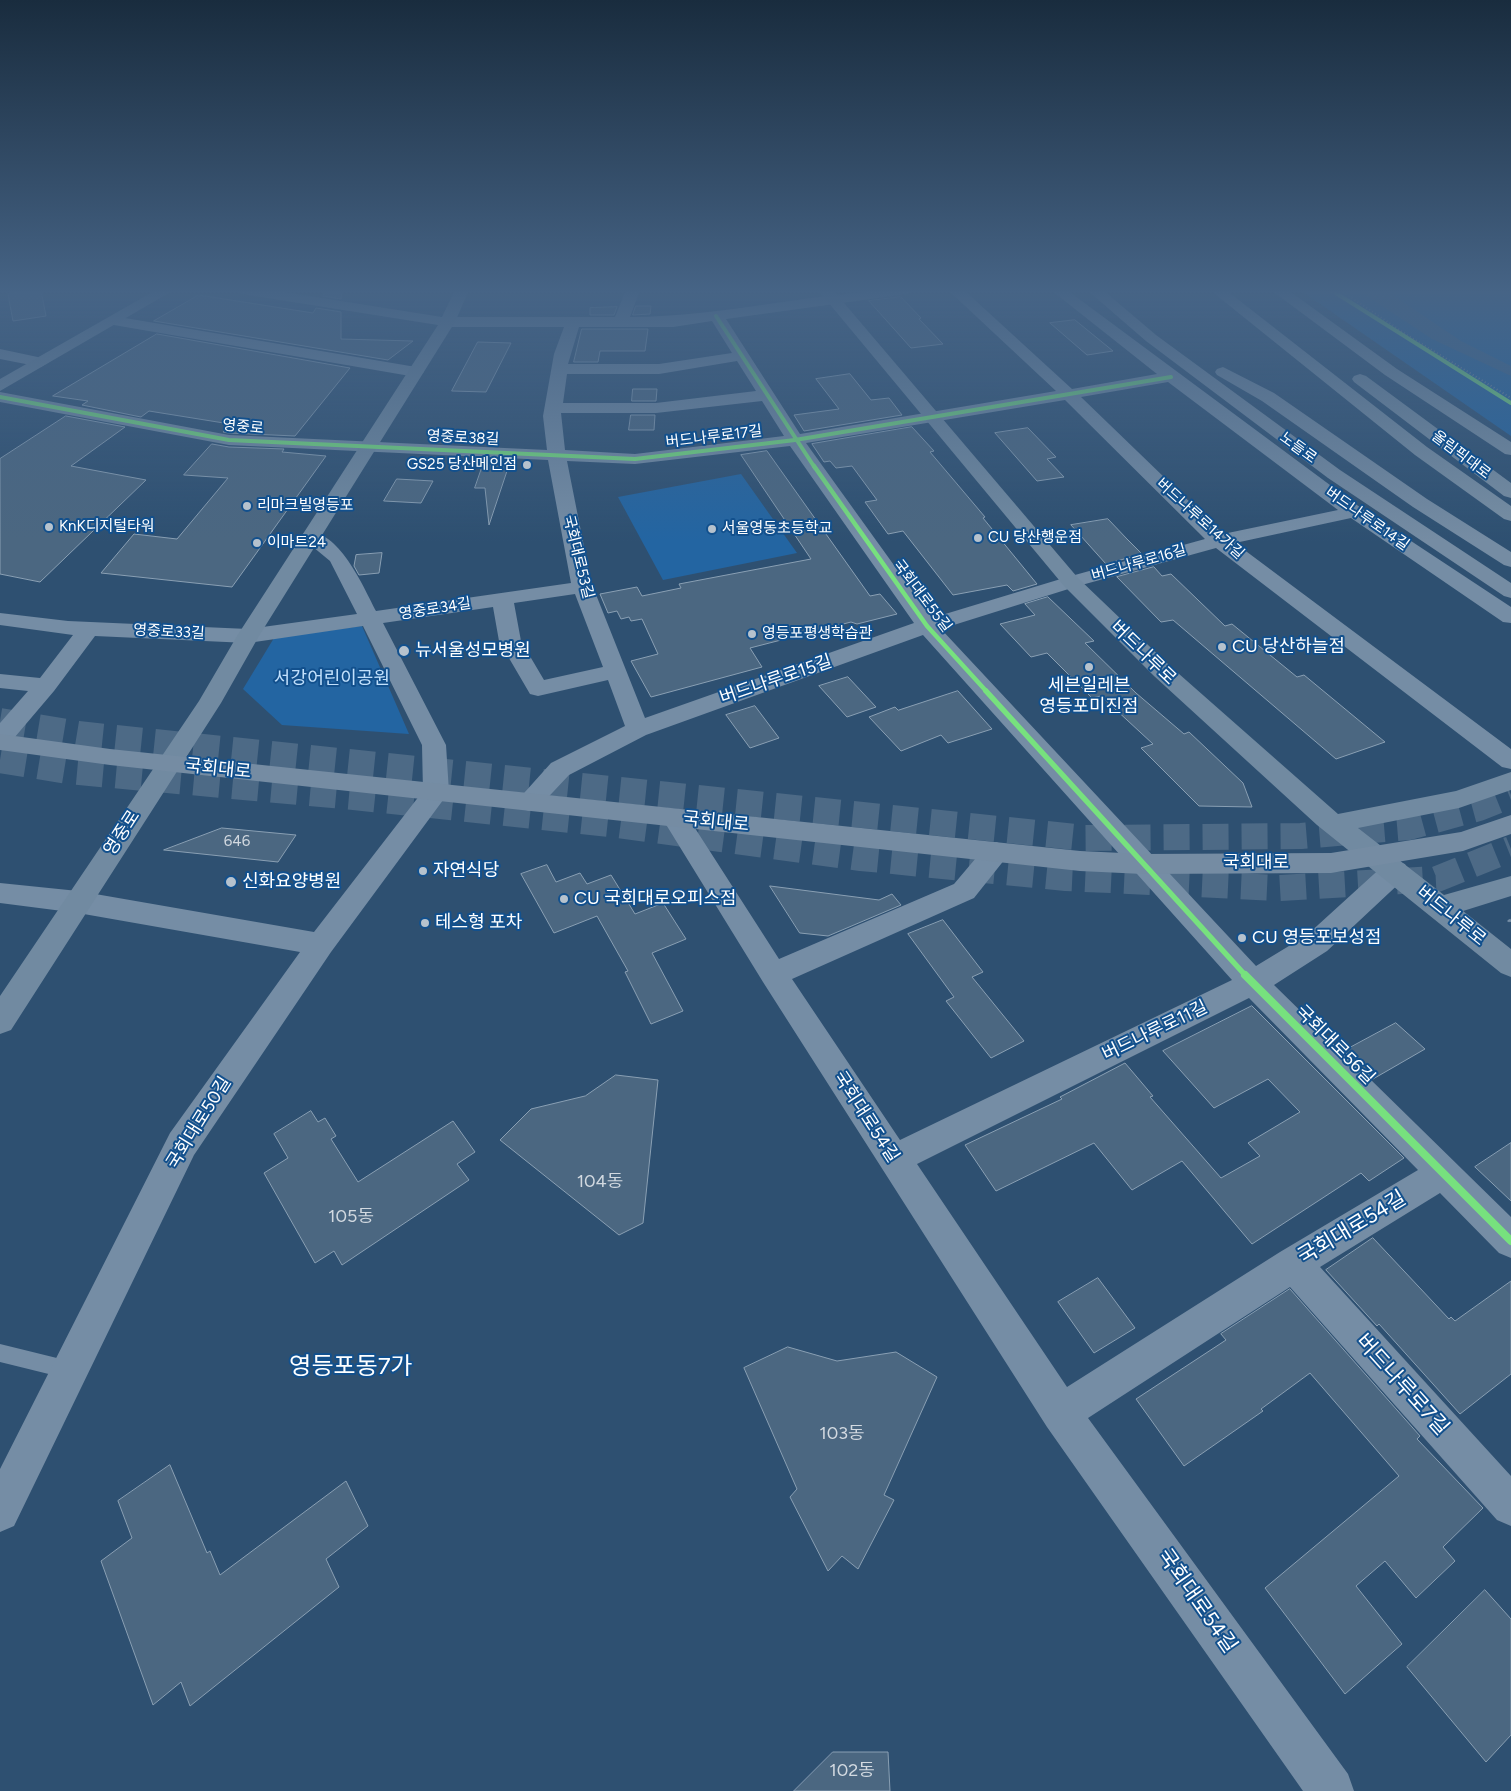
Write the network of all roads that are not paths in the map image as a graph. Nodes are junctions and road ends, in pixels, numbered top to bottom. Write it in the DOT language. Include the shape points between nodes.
graph roads {
  1 [pos="21,374"];
  2 [pos="415,374"];
  3 [pos="559,374"];
  4 [pos="753,374"];
  5 [pos="896,374"];
  6 [pos="1046,374"];
  7 [pos="1167,374"];
  8 [pos="1198,374"];
  9 [pos="1225,374"];
  10 [pos="1226,374"];
  11 [pos="1324,374"];
  12 [pos="1354,374"];
  13 [pos="1393,374"];
  14 [pos="1171,377"];
  15 [pos="0,386"];
  16 [pos="1067,393"];
  17 [pos="767,395"];
  18 [pos="0,397"];
  19 [pos="553,408"];
  20 [pos="933,417"];
  21 [pos="795,440"];
  22 [pos="368,446"];
  23 [pos="1511,450"];
  24 [pos="556,455"];
  25 [pos="1511,492"];
  26 [pos="1354,512"];
  27 [pos="1511,515"];
  28 [pos="311,537"];
  29 [pos="1219,541"];
  30 [pos="1511,561"];
  31 [pos="1511,577"];
  32 [pos="1071,582"];
  33 [pos="583,587"];
  34 [pos="1511,592"];
  35 [pos="502,598"];
  36 [pos="1511,607"];
  37 [pos="1511,617"];
  38 [pos="0,619"];
  39 [pos="369,620"];
  40 [pos="927,626"];
  41 [pos="89,629"];
  42 [pos="248,636"];
  43 [pos="616,671"];
  44 [pos="0,681"];
  45 [pos="46,686"];
  46 [pos="638,729"];
  47 [pos="0,738"];
  48 [pos="0,742"];
  49 [pos="1511,762"];
  50 [pos="168,763"];
  51 [pos="1511,782"];
  52 [pos="436,792"];
  53 [pos="529,802"];
  54 [pos="675,818"];
  55 [pos="1333,824"];
  56 [pos="1511,824"];
  57 [pos="996,852"];
  58 [pos="1144,864"];
  59 [pos="1386,864"];
  60 [pos="1511,886"];
  61 [pos="0,893"];
  62 [pos="78,902"];
  63 [pos="1440,907"];
  64 [pos="321,944"];
  65 [pos="1511,965"];
  66 [pos="773,974"];
  67 [pos="1253,983"];
  68 [pos="0,1021"];
  69 [pos="894,1159"];
  70 [pos="1442,1174"];
  71 [pos="1511,1241"];
  72 [pos="1293,1264"];
  73 [pos="0,1353"];
  74 [pos="69,1370"];
  75 [pos="1061,1413"];
  76 [pos="1511,1506"];
  77 [pos="0,1512"];
  78 [pos="1331,1791"];
  1 -- 15 [label="main road"];
  2 -- 22 [label="main road, 영중로"];
  3 -- 19 [label="street, 국회대로53길"];
  4 -- 17 [label="street, 국회대로55길"];
  5 -- 20 [label="main road, 버드나루로"];
  6 -- 16 [label="street, 버드나루로14가길"];
  7 -- 14 [label="street, 버드나루로14길"];
  8 -- 34 [label="main road, 노들로" via="1334,474"];
  8 -- 36 [label="main road" via="1223,404 1304,465"];
  9 -- 31 [label="main road, 노들로" via="1272,413 1394,500"];
  10 -- 30 [label="main road" via="1268,397 1420,503"];
  11 -- 27 [label="highway"];
  12 -- 25 [label="highway, 올림픽대로"];
  13 -- 23 [label="highway, 올림픽대로"];
  14 -- 16 [label="street, 버드나루로17길"];
  14 -- 26 [label="street, 버드나루로14길"];
  16 -- 20 [label="street, 버드나루로17길"];
  16 -- 29 [label="street, 버드나루로14가길"];
  17 -- 19 [label="street" via="656,408"];
  17 -- 21 [label="street, 국회대로55길"];
  18 -- 22 [label="street, 영중로" via="229,440"];
  19 -- 24 [label="street, 국회대로53길"];
  20 -- 21 [label="street, 버드나루로17길"];
  20 -- 32 [label="main road, 버드나루로"];
  21 -- 24 [label="street, 버드나루로17길" via="635,459"];
  21 -- 40 [label="street, 국회대로55길"];
  22 -- 24 [label="street, 영중로38길"];
  22 -- 28 [label="main road, 영중로"];
  24 -- 33 [label="street, 국회대로53길"];
  26 -- 29 [label="street, 버드나루로16길"];
  26 -- 37 [label="street, 버드나루로14길"];
  28 -- 39 [label="street" via="338,558"];
  28 -- 42 [label="main road, 영중로"];
  29 -- 32 [label="street, 버드나루로16길"];
  29 -- 49 [label="street, 버드나루로14가길"];
  32 -- 40 [label="street, 버드나루로15길"];
  32 -- 55 [label="main road, 버드나루로" via="1162,671"];
  33 -- 35 [label="street, 영중로34길"];
  33 -- 43 [label="street, 국회대로53길"];
  35 -- 39 [label="street, 영중로34길"];
  35 -- 43 [label="street" via="510,641 538,689"];
  38 -- 41 [label="street, 영중로33길"];
  39 -- 42 [label="street, 영중로34길"];
  39 -- 52 [label="street, 영중로34길" via="434,745"];
  40 -- 46 [label="street, 버드나루로15길"];
  40 -- 58 [label="street, 국회대로55길"];
  41 -- 42 [label="street, 영중로33길"];
  41 -- 45 [label="street"];
  42 -- 50 [label="main road, 영중로" via="209,703"];
  43 -- 46 [label="street, 국회대로53길"];
  44 -- 45 [label="street"];
  45 -- 47 [label="street"];
  46 -- 53 [label="street, 버드나루로15길" via="560,769"];
  48 -- 50 [label="main road, 국회대로"];
  50 -- 52 [label="main road, 국회대로"];
  50 -- 62 [label="main road, 영중로"];
  51 -- 55 [label="main road" via="1459,799"];
  52 -- 53 [label="main road, 국회대로"];
  52 -- 64 [label="street, 국회대로50길"];
  53 -- 54 [label="main road, 국회대로"];
  54 -- 57 [label="main road, 국회대로"];
  54 -- 66 [label="street, 국회대로54길"];
  55 -- 59 [label="main road, 버드나루로"];
  56 -- 59 [label="main road, 국회대로" via="1463,842"];
  57 -- 58 [label="main road, 국회대로"];
  57 -- 66 [label="street" via="964,891"];
  58 -- 59 [label="main road, 국회대로"];
  58 -- 67 [label="street, 국회대로56길"];
  59 -- 63 [label="main road, 버드나루로"];
  59 -- 67 [label="street, 버드나루로11길" via="1317,943"];
  60 -- 63 [label="main road"];
  61 -- 62 [label="street"];
  62 -- 64 [label="street"];
  62 -- 68 [label="main road, 영중로"];
  63 -- 65 [label="main road, 버드나루로"];
  64 -- 74 [label="street, 국회대로50길" via="182,1144"];
  66 -- 69 [label="street, 국회대로54길"];
  67 -- 69 [label="street, 버드나루로11길"];
  67 -- 70 [label="street, 국회대로56길"];
  69 -- 75 [label="street, 국회대로54길"];
  70 -- 71 [label="street, 국회대로56길"];
  70 -- 72 [label="street, 국회대로54길"];
  72 -- 75 [label="street, 국회대로54길"];
  72 -- 76 [label="street, 버드나루로7길"];
  73 -- 74 [label="lane"];
  74 -- 77 [label="street, 국회대로50길"];
  75 -- 78 [label="street, 국회대로54길"];
}
